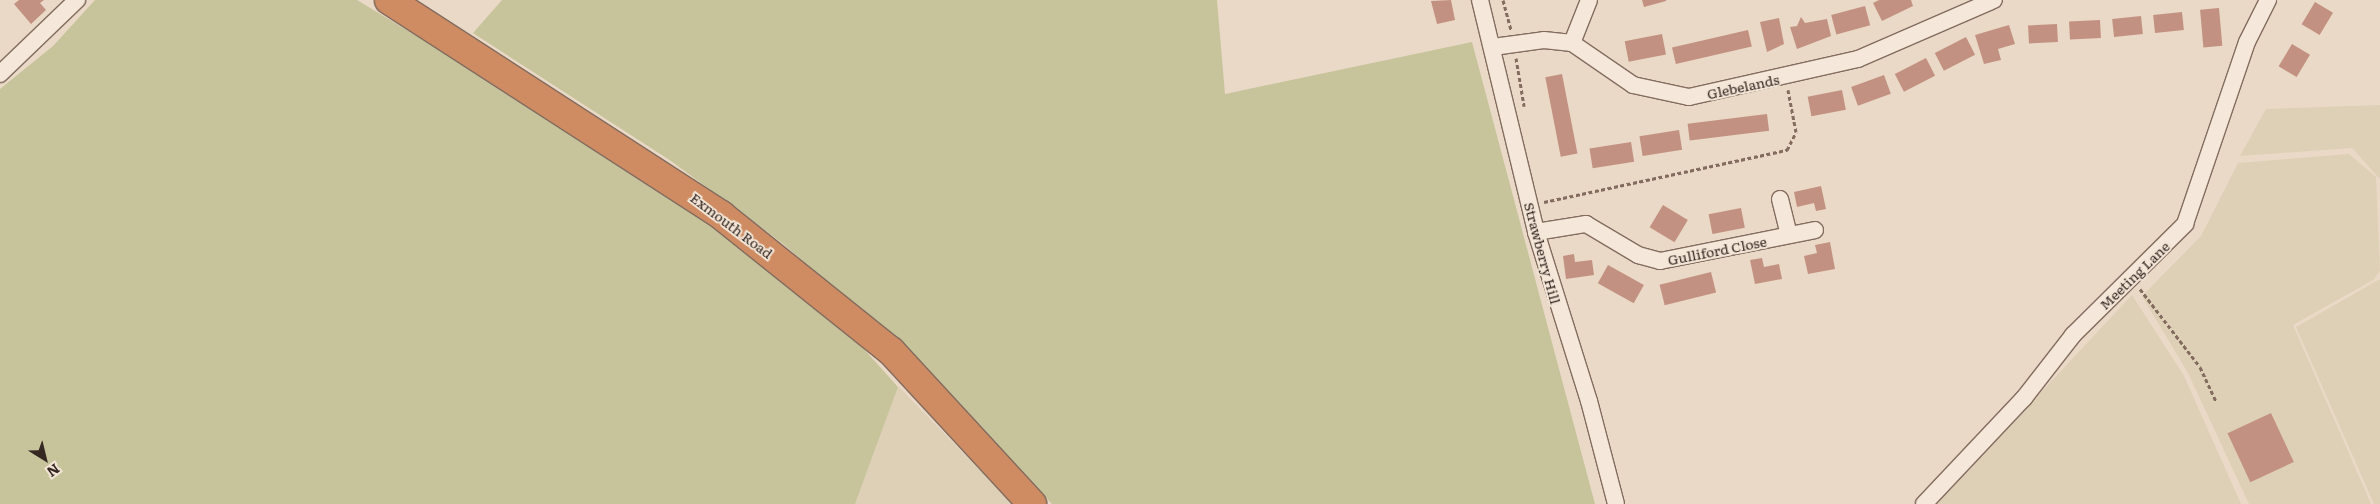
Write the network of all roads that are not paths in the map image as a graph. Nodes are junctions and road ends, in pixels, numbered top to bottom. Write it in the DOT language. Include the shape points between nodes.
graph roads {
  1 [pos="77,0"];
  2 [pos="389,0"];
  3 [pos="1480,0"];
  4 [pos="1589,0"];
  5 [pos="1994,0"];
  6 [pos="2268,0"];
  7 [pos="1572,44"];
  8 [pos="1492,47"];
  9 [pos="0,74"];
  10 [pos="1780,199"];
  11 [pos="1815,230"];
  12 [pos="1536,232"];
  13 [pos="1789,235"];
  14 [pos="1032,504"];
  15 [pos="1616,504"];
  16 [pos="1924,504"];
  1 -- 9 [label="street"];
  2 -- 14 [label="highway, Exmouth Road" via="721,215 891,350"];
  3 -- 8 [label="street, Strawberry Hill"];
  4 -- 7 [label="street"];
  5 -- 7 [label="street, Glebelands" via="1858,59 1689,97 1659,94 1633,85"];
  6 -- 16 [label="street, Meeting Lane" via="2248,42 2189,216 2073,335 2024,398"];
  7 -- 8 [label="street, Glebelands" via="1544,40"];
  8 -- 12 [label="street, Strawberry Hill"];
  10 -- 13 [label="street"];
  11 -- 13 [label="street, Gulliford Close"];
  12 -- 13 [label="street, Gulliford Close" via="1586,224 1638,255 1660,261"];
  12 -- 15 [label="street, Strawberry Hill" via="1589,401"];
}
